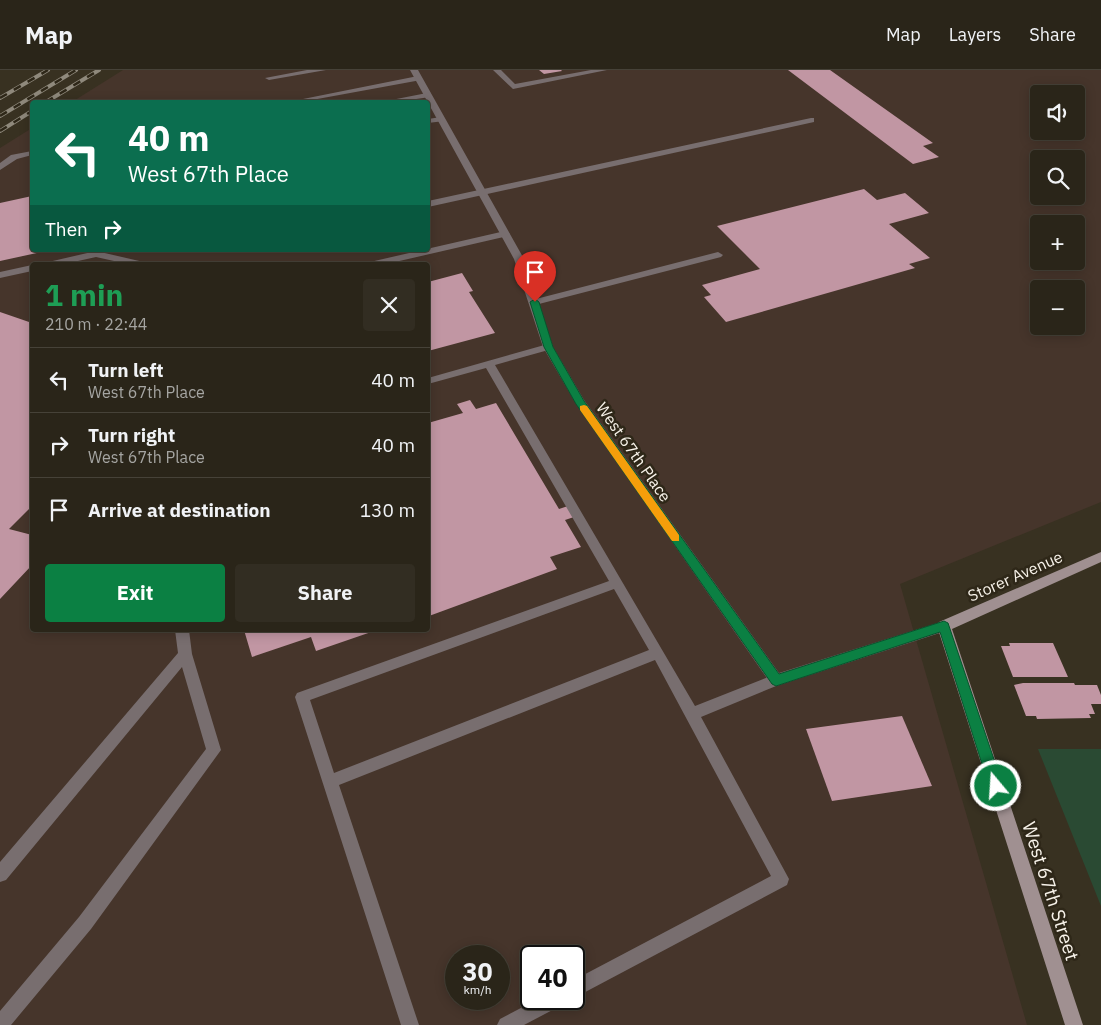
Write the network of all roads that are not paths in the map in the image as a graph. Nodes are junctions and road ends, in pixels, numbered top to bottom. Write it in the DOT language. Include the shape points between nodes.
graph roads {
  1 [pos="322,70"];
  2 [pos="497,70"];
  3 [pos="603,70"];
  4 [pos="416,74"];
  5 [pos="269,78"];
  6 [pos="330,95"];
  7 [pos="427,95"];
  8 [pos="303,100"];
  9 [pos="334,100"];
  10 [pos="397,100"];
  11 [pos="441,118"];
  12 [pos="811,120"];
  13 [pos="430,121"];
  14 [pos="30,153"];
  15 [pos="0,167"];
  16 [pos="482,192"];
  17 [pos="430,204"];
  18 [pos="505,234"];
  19 [pos="430,251"];
  20 [pos="427,252"];
  21 [pos="718,255"];
  22 [pos="60,262"];
  23 [pos="132,262"];
  24 [pos="383,262"];
  25 [pos="30,268"];
  26 [pos="0,275"];
  27 [pos="535,302"];
  28 [pos="548,347"];
  29 [pos="489,364"];
  30 [pos="430,379"];
  31 [pos="1101,557"];
  32 [pos="617,583"];
  33 [pos="944,626"];
  34 [pos="182,632"];
  35 [pos="658,653"];
  36 [pos="185,654"];
  37 [pos="776,680"];
  38 [pos="692,714"];
  39 [pos="329,782"];
  40 [pos="0,874"];
  41 [pos="585,983"];
  42 [pos="535,1010"];
  43 [pos="0,1022"];
  44 [pos="410,1025"];
  45 [pos="506,1025"];
  46 [pos="1074,1025"];
  1 -- 5 [label="street"];
  2 -- 3 [label="street" via="513,87"];
  4 -- 6 [label="street"];
  4 -- 7 [label="street, West 67th Place"];
  6 -- 8 [label="street"];
  6 -- 9 [label="street"];
  7 -- 10 [label="street"];
  7 -- 11 [label="street, West 67th Place"];
  11 -- 13 [label="street"];
  11 -- 16 [label="street, West 67th Place"];
  12 -- 16 [label="street"];
  14 -- 15 [label="street" via="14,157"];
  16 -- 17 [label="street"];
  16 -- 18 [label="street, West 67th Place"];
  18 -- 19 [label="street"];
  18 -- 27 [label="street, West 67th Place"];
  20 -- 24 [label="street"];
  21 -- 27 [label="street"];
  22 -- 23 [label="street" via="96,254"];
  25 -- 26 [label="street"];
  27 -- 28 [label="street, West 67th Place"];
  28 -- 29 [label="street"];
  28 -- 37 [label="street, West 67th Place" via="580,402"];
  29 -- 30 [label="street"];
  29 -- 32 [label="street"];
  31 -- 33 [label="street, Storer Avenue"];
  32 -- 35 [label="street"];
  32 -- 39 [label="street" via="302,697"];
  33 -- 37 [label="street"];
  33 -- 46 [label="street, West 67th Street"];
  34 -- 36 [label="street"];
  35 -- 38 [label="street"];
  35 -- 39 [label="street"];
  36 -- 40 [label="street"];
  36 -- 43 [label="street" via="214,750 85,923"];
  37 -- 38 [label="street"];
  38 -- 41 [label="street" via="781,879"];
  39 -- 44 [label="street"];
  42 -- 45 [label="street"];
}
